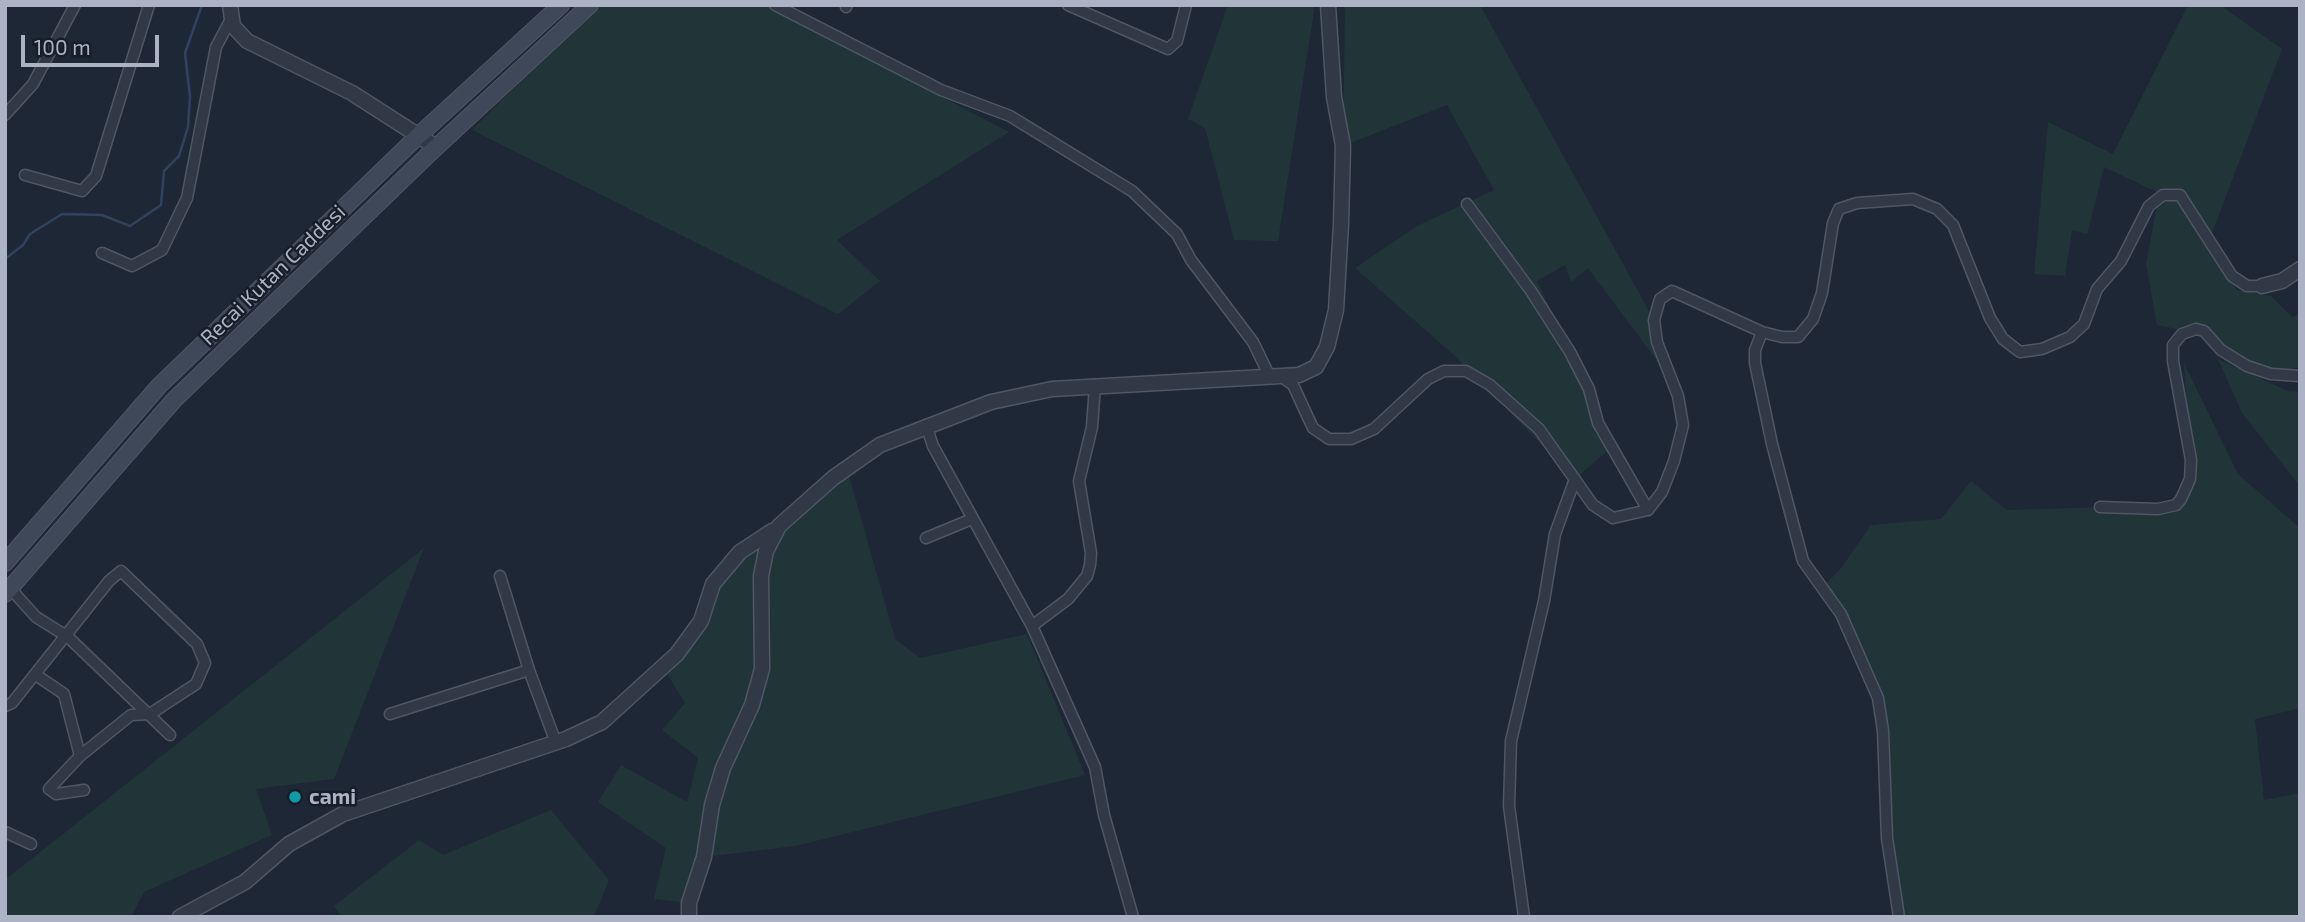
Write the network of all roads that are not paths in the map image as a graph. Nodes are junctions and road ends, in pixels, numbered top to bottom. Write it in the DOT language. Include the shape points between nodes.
graph roads {
  1 [pos="149,5"];
  2 [pos="561,5"];
  3 [pos="590,5"];
  4 [pos="775,5"];
  5 [pos="1068,5"];
  6 [pos="1186,5"];
  7 [pos="1328,5"];
  8 [pos="72,7"];
  9 [pos="231,12"];
  10 [pos="5,115"];
  11 [pos="419,136"];
  12 [pos="436,147"];
  13 [pos="25,175"];
  14 [pos="1467,204"];
  15 [pos="102,253"];
  16 [pos="2300,269"];
  17 [pos="2262,286"];
  18 [pos="1762,332"];
  19 [pos="1316,367"];
  20 [pos="1274,375"];
  21 [pos="2300,376"];
  22 [pos="1096,386"];
  23 [pos="1298,394"];
  24 [pos="926,425"];
  25 [pos="1576,479"];
  26 [pos="2100,508"];
  27 [pos="1648,510"];
  28 [pos="972,519"];
  29 [pos="779,526"];
  30 [pos="926,538"];
  31 [pos="5,563"];
  32 [pos="500,576"];
  33 [pos="8,591"];
  34 [pos="1032,626"];
  35 [pos="68,637"];
  36 [pos="529,670"];
  37 [pos="36,675"];
  38 [pos="5,706"];
  39 [pos="150,714"];
  40 [pos="390,714"];
  41 [pos="170,735"];
  42 [pos="556,743"];
  43 [pos="80,756"];
  44 [pos="84,790"];
  45 [pos="5,832"];
  46 [pos="31,844"];
  47 [pos="180,917"];
  48 [pos="689,917"];
  49 [pos="1133,917"];
  50 [pos="1524,917"];
  51 [pos="1899,917"];
  1 -- 13 [label="street" via="96,176 82,191"];
  2 -- 11 [label="main road, Recai Kutan Caddesi"];
  3 -- 12 [label="main road, Recai Kutan Caddesi"];
  4 -- 20 [label="street" via="941,90 1010,116 1132,191 1177,234"];
  5 -- 6 [label="street" via="1168,49 1177,41"];
  7 -- 19 [label="street" via="1334,97 1343,146 1341,224 1336,310 1327,347"];
  8 -- 10 [label="street" via="33,84"];
  9 -- 11 [label="street" via="237,34 247,41 352,93"];
  9 -- 15 [label="street" via="216,47 187,198 162,250 132,266"];
  11 -- 12 [label="street"];
  11 -- 31 [label="main road, Recai Kutan Caddesi" via="159,386"];
  12 -- 33 [label="main road, Recai Kutan Caddesi" via="174,400"];
  14 -- 27 [label="street" via="1570,352 1589,389 1598,423"];
  16 -- 17 [label="street" via="2282,281"];
  17 -- 18 [label="street" via="2248,286 2232,276 2180,195 2164,195 2149,206 2121,261 2097,289 2084,324 2070,337 2020,352 2003,339 1990,318 1953,225 1937,209 1913,199 1857,203 1839,209 1833,223 1822,293 1813,319 1798,337"];
  18 -- 27 [label="street" via="1672,291 1660,299 1654,320 1657,342 1678,396 1683,425 1662,492"];
  18 -- 51 [label="street" via="1755,363 1803,561 1841,614 1878,698 1887,838"];
  19 -- 20 [label="street" via="1299,375"];
  19 -- 23 [label="street" via="1302,381"];
  20 -- 22 [label="street"];
  20 -- 23 [label="street" via="1293,385"];
  21 -- 26 [label="street" via="2271,374 2248,366 2221,350 2204,331 2182,334 2173,345 2173,361 2191,460 2190,480 2176,505"];
  22 -- 24 [label="street" via="1052,389 991,402"];
  22 -- 34 [label="street" via="1079,481 1090,565 1087,576 1068,598"];
  23 -- 25 [label="street" via="1313,428 1329,439 1351,439 1374,429 1428,379 1444,371 1466,371 1490,385 1539,429"];
  24 -- 28 [label="street"];
  24 -- 29 [label="street" via="880,445 833,478"];
  25 -- 27 [label="street" via="1592,505 1613,518"];
  25 -- 50 [label="street" via="1555,534 1511,741 1509,806"];
  28 -- 30 [label="street"];
  28 -- 34 [label="street"];
  29 -- 42 [label="street" via="740,552 713,584 701,621 677,653 602,722"];
  29 -- 48 [label="street" via="765,551 761,576 762,669 712,805"];
  32 -- 36 [label="street"];
  33 -- 35 [label="street" via="36,617"];
  34 -- 49 [label="street" via="1095,767"];
  35 -- 37 [label="street"];
  35 -- 39 [label="street"];
  35 -- 39 [label="street" via="109,581 121,571 129,575 197,644 205,663 196,684"];
  36 -- 40 [label="street"];
  36 -- 42 [label="street"];
  37 -- 38 [label="street"];
  37 -- 43 [label="street" via="64,694"];
  39 -- 41 [label="street"];
  39 -- 43 [label="street" via="131,715"];
  42 -- 47 [label="street" via="343,814 289,844 245,882"];
  43 -- 44 [label="street" via="49,789 56,794"];
  45 -- 46 [label="street"];
}
